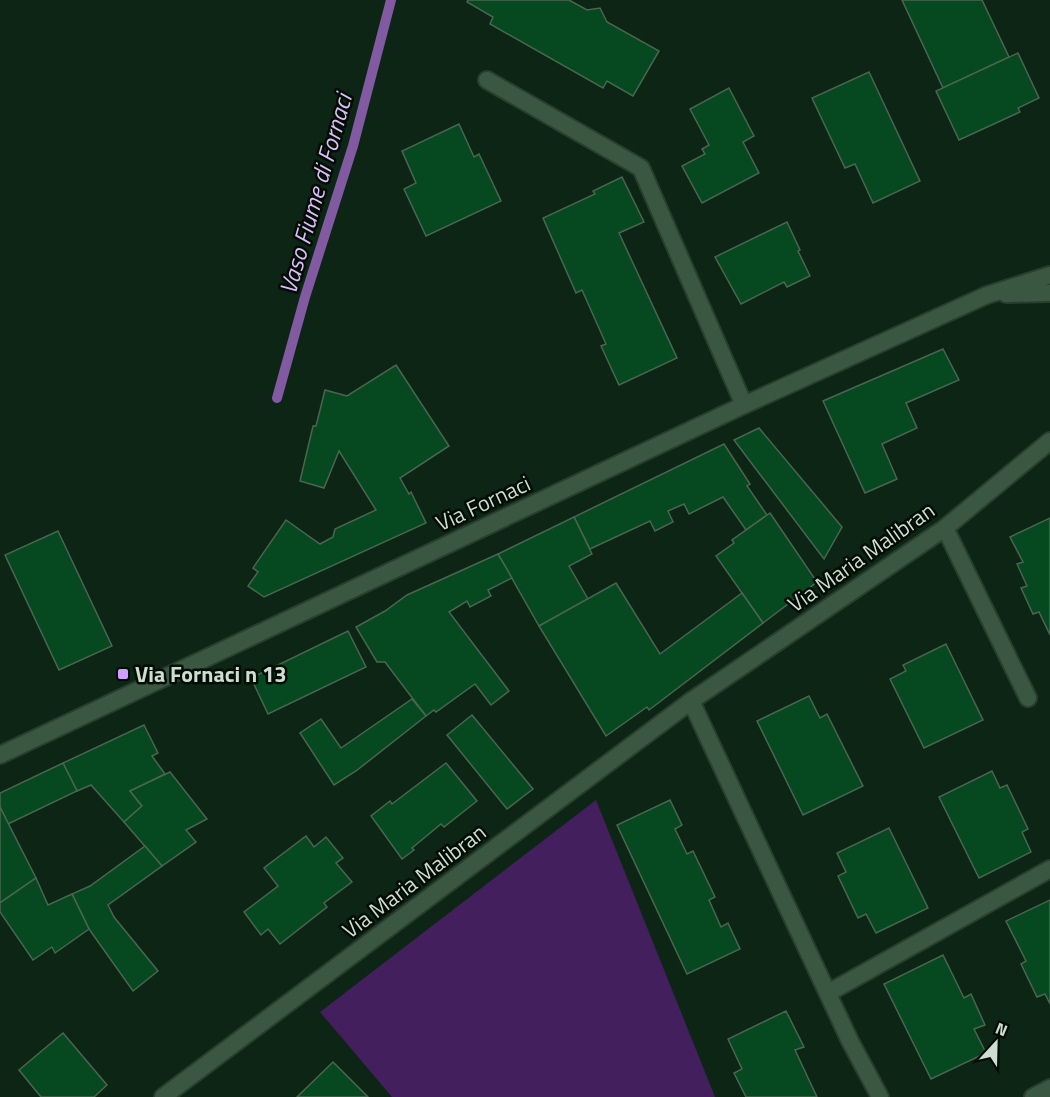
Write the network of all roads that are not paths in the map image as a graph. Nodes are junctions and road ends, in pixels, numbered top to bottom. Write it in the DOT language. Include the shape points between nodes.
graph roads {
  1 [pos="487,80"];
  2 [pos="1050,275"];
  3 [pos="1050,293"];
  4 [pos="987,295"];
  5 [pos="744,405"];
  6 [pos="1050,441"];
  7 [pos="945,528"];
  8 [pos="1028,698"];
  9 [pos="692,701"];
  10 [pos="0,755"];
  11 [pos="1050,869"];
  12 [pos="828,993"];
  13 [pos="1050,1088"];
  14 [pos="163,1097"];
  15 [pos="880,1097"];
  16 [pos="1033,1097"];
  1 -- 5 [label="street" via="641,168"];
  2 -- 4 [label="street, Via Fornaci"];
  3 -- 4 [label="street, Via Fornaci"];
  4 -- 5 [label="street, Via Fornaci"];
  5 -- 10 [label="street, Via Fornaci"];
  6 -- 7 [label="street, Via Maria Malibran"];
  7 -- 8 [label="street"];
  7 -- 9 [label="street, Via Maria Malibran"];
  9 -- 12 [label="street"];
  9 -- 14 [label="street, Via Maria Malibran"];
  11 -- 12 [label="street"];
  12 -- 15 [label="street"];
  13 -- 16 [label="street"];
}
